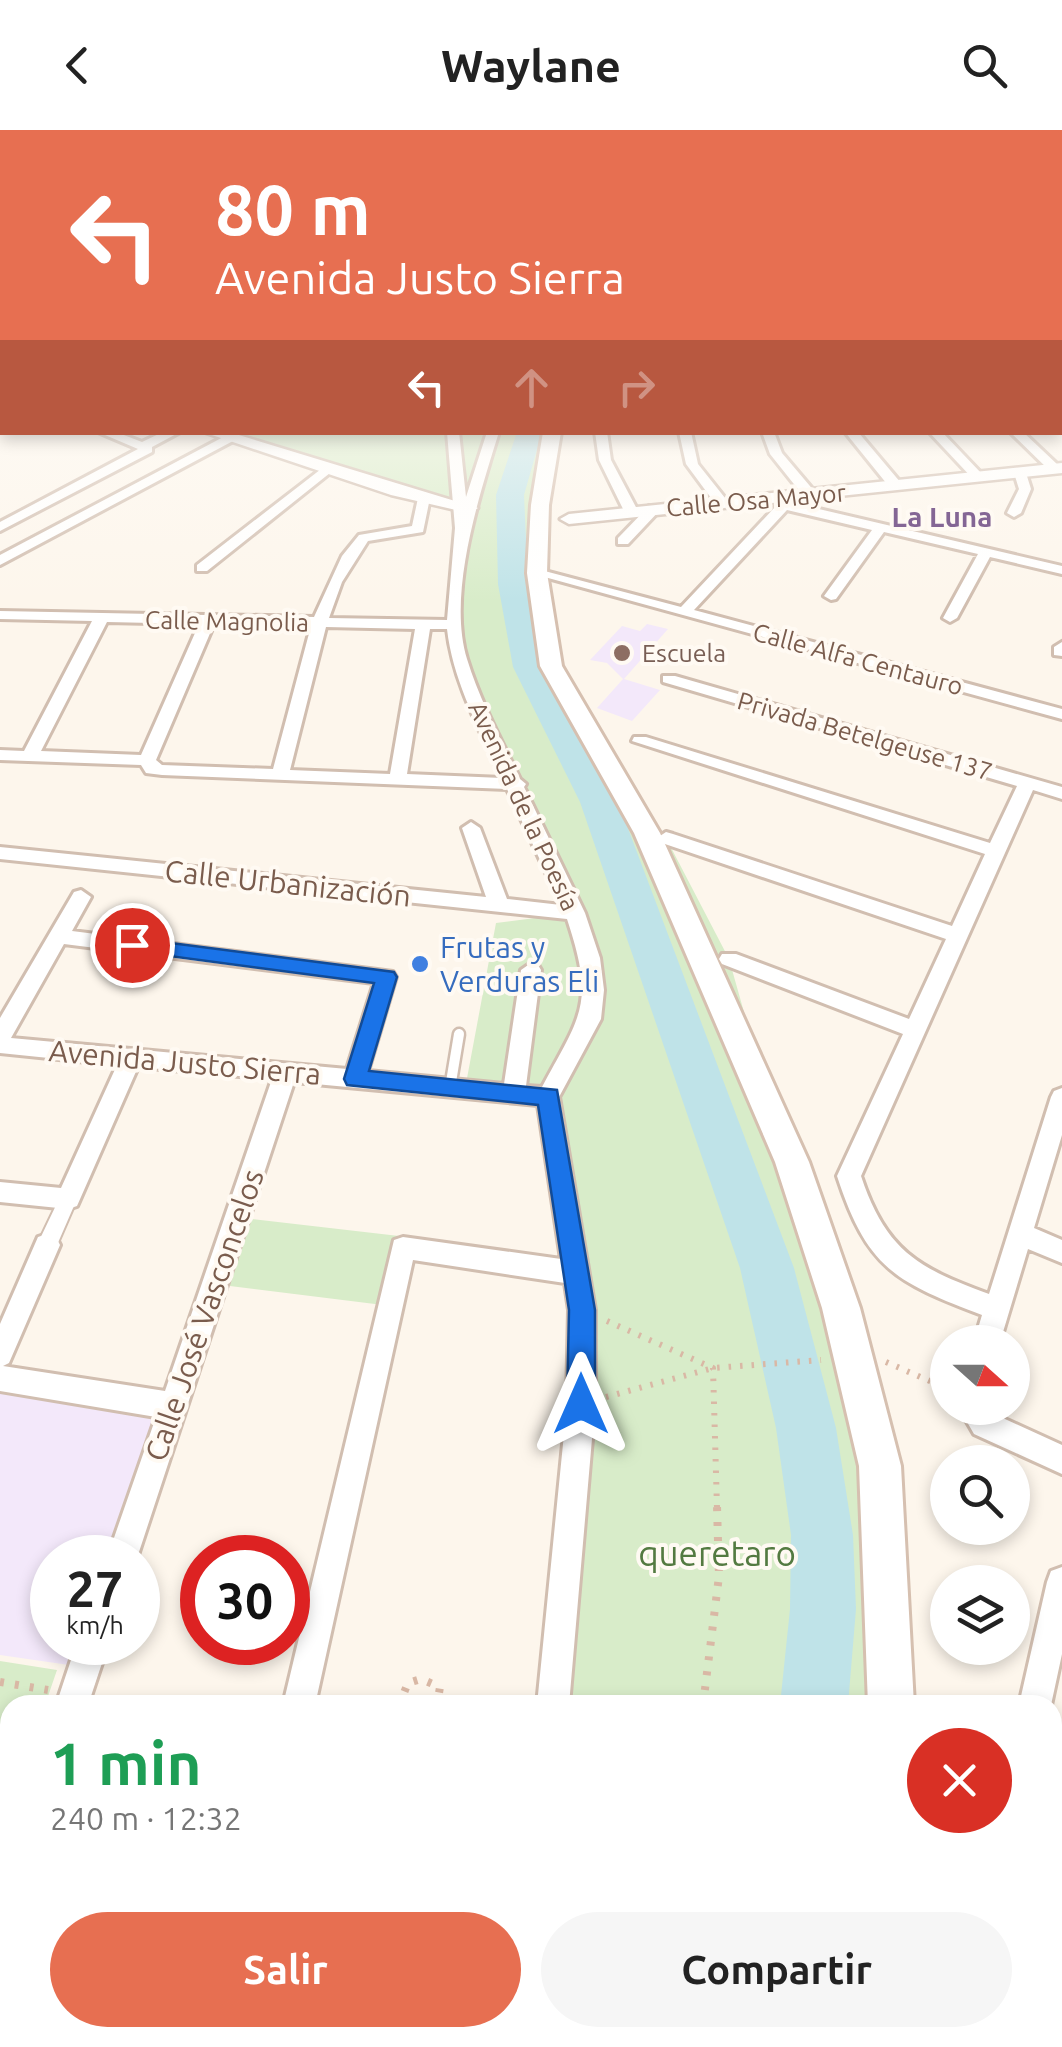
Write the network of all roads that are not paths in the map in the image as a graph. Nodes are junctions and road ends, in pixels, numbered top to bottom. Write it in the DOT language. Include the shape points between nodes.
graph roads {
  1 [pos="220,435"];
  2 [pos="453,435"];
  3 [pos="492,435"];
  4 [pos="552,435"];
  5 [pos="601,435"];
  6 [pos="687,435"];
  7 [pos="769,435"];
  8 [pos="854,435"];
  9 [pos="937,435"];
  10 [pos="1020,435"];
  11 [pos="229,438"];
  12 [pos="141,440"];
  13 [pos="1058,468"];
  14 [pos="329,469"];
  15 [pos="1020,473"];
  16 [pos="978,477"];
  17 [pos="896,486"];
  18 [pos="810,495"];
  19 [pos="424,498"];
  20 [pos="782,501"];
  21 [pos="722,503"];
  22 [pos="463,507"];
  23 [pos="654,509"];
  24 [pos="630,511"];
  25 [pos="1014,513"];
  26 [pos="569,518"];
  27 [pos="0,527"];
  28 [pos="880,528"];
  29 [pos="623,542"];
  30 [pos="986,552"];
  31 [pos="0,561"];
  32 [pos="202,568"];
  33 [pos="1062,570"];
  34 [pos="538,573"];
  35 [pos="831,596"];
  36 [pos="684,612"];
  37 [pos="0,615"];
  38 [pos="102,618"];
  39 [pos="950,618"];
  40 [pos="208,620"];
  41 [pos="320,623"];
  42 [pos="422,624"];
  43 [pos="454,625"];
  44 [pos="669,679"];
  45 [pos="1062,714"];
  46 [pos="640,740"];
  47 [pos="0,756"];
  48 [pos="30,756"];
  49 [pos="147,760"];
  50 [pos="281,772"];
  51 [pos="398,778"];
  52 [pos="1027,783"];
  53 [pos="517,784"];
  54 [pos="1062,793"];
  55 [pos="471,828"];
  56 [pos="666,838"];
  57 [pos="995,851"];
  58 [pos="0,853"];
  59 [pos="81,897"];
  60 [pos="499,905"];
  61 [pos="575,913"];
  62 [pos="956,935"];
  63 [pos="59,936"];
  64 [pos="729,959"];
  65 [pos="531,970"];
  66 [pos="913,1029"];
  67 [pos="458,1034"];
  68 [pos="0,1037"];
  69 [pos="0,1045"];
  70 [pos="131,1057"];
  71 [pos="286,1072"];
  72 [pos="355,1079"];
  73 [pos="450,1088"];
  74 [pos="514,1094"];
  75 [pos="548,1097"];
  76 [pos="1062,1097"];
  77 [pos="0,1192"];
  78 [pos="68,1199"];
  79 [pos="1018,1233"];
  80 [pos="47,1245"];
  81 [pos="1062,1252"];
  82 [pos="577,1272"];
  83 [pos="997,1309"];
  84 [pos="992,1325"];
  85 [pos="0,1354"];
  86 [pos="0,1378"];
  87 [pos="173,1406"];
  88 [pos="997,1425"];
  89 [pos="1062,1460"];
  90 [pos="130,1535"];
  91 [pos="1062,1582"];
  92 [pos="85,1665"];
  93 [pos="76,1695"];
  94 [pos="301,1695"];
  95 [pos="553,1695"];
  96 [pos="891,1695"];
  97 [pos="1037,1695"];
  1 -- 11 [label="street"];
  2 -- 22 [label="street, Avenida de la Poesía"];
  3 -- 22 [label="street"];
  4 -- 34 [label="main road"];
  5 -- 24 [label="street"];
  6 -- 21 [label="street" via="692,464"];
  7 -- 18 [label="street"];
  8 -- 17 [label="street"];
  9 -- 16 [label="street"];
  10 -- 13 [label="street"];
  11 -- 14 [label="street"];
  11 -- 31 [label="street"];
  12 -- 27 [label="street" via="148,450"];
  13 -- 15 [label="street, Calle Osa Mayor"];
  14 -- 19 [label="street"];
  14 -- 32 [label="street"];
  15 -- 16 [label="street, Calle Osa Mayor"];
  15 -- 25 [label="street" via="1025,489"];
  16 -- 17 [label="street, Calle Osa Mayor"];
  17 -- 18 [label="street, Calle Osa Mayor"];
  18 -- 20 [label="street, Calle Osa Mayor"];
  19 -- 22 [label="street"];
  19 -- 41 [label="street" via="418,529 372,535 356,545"];
  20 -- 21 [label="street, Calle Osa Mayor"];
  20 -- 28 [label="street"];
  20 -- 36 [label="street"];
  21 -- 23 [label="street, Calle Osa Mayor"];
  22 -- 43 [label="street, Avenida de la Poesía"];
  23 -- 24 [label="street, Calle Osa Mayor"];
  23 -- 29 [label="street"];
  24 -- 26 [label="street, Calle Osa Mayor"];
  28 -- 30 [label="street"];
  28 -- 35 [label="street"];
  30 -- 33 [label="street"];
  30 -- 39 [label="street"];
  34 -- 36 [label="street, Calle Alfa Centauro"];
  34 -- 96 [label="main road" via="558,682 647,833 792,1162 842,1308 839,1358 880,1466"];
  36 -- 45 [label="street, Calle Alfa Centauro"];
  37 -- 38 [label="street, Calle Magnolia"];
  38 -- 40 [label="street, Calle Magnolia"];
  38 -- 48 [label="street"];
  40 -- 41 [label="street, Calle Magnolia"];
  40 -- 49 [label="street"];
  41 -- 42 [label="street, Calle Magnolia"];
  41 -- 50 [label="street"];
  42 -- 43 [label="street, Calle Magnolia"];
  42 -- 51 [label="street"];
  43 -- 53 [label="street, Avenida de la Poesía" via="476,705"];
  44 -- 52 [label="street, Privada Betelgeuse 137"];
  46 -- 57 [label="street"];
  47 -- 48 [label="street"];
  48 -- 49 [label="street"];
  49 -- 50 [label="street" via="162,770"];
  50 -- 51 [label="street"];
  51 -- 53 [label="street"];
  52 -- 54 [label="street, Privada Betelgeuse 137"];
  52 -- 57 [label="street"];
  53 -- 61 [label="street, Avenida de la Poesía"];
  55 -- 60 [label="street"];
  56 -- 62 [label="street"];
  57 -- 62 [label="street"];
  58 -- 60 [label="street, Calle Urbanización"];
  59 -- 63 [label="street"];
  60 -- 61 [label="street, Calle Urbanización"];
  61 -- 75 [label="street, Avenida de la Poesía" via="590,958 590,1018"];
  62 -- 66 [label="street"];
  63 -- 68 [label="street"];
  63 -- 72 [label="street" via="386,977"];
  64 -- 66 [label="street"];
  65 -- 74 [label="street"];
  66 -- 83 [label="street" via="849,1176 858,1207 900,1268"];
  67 -- 73 [label="lane"];
  69 -- 70 [label="street, Avenida Justo Sierra"];
  70 -- 71 [label="street, Avenida Justo Sierra"];
  70 -- 78 [label="street"];
  71 -- 72 [label="street, Avenida Justo Sierra"];
  71 -- 87 [label="street, Calle José Vasconcelos"];
  72 -- 73 [label="street, Avenida Justo Sierra"];
  73 -- 74 [label="street, Avenida Justo Sierra"];
  74 -- 75 [label="street, Avenida Justo Sierra"];
  75 -- 82 [label="street"];
  76 -- 79 [label="street"];
  77 -- 78 [label="street"];
  78 -- 80 [label="street"];
  79 -- 81 [label="street"];
  79 -- 83 [label="street"];
  80 -- 85 [label="street"];
  82 -- 94 [label="street" via="403,1248"];
  82 -- 95 [label="street" via="581,1404"];
  83 -- 84 [label="street"];
  86 -- 87 [label="street"];
  87 -- 90 [label="street, Calle José Vasconcelos"];
  88 -- 89 [label="street"];
  91 -- 97 [label="street"];
  92 -- 93 [label="street"];
}
